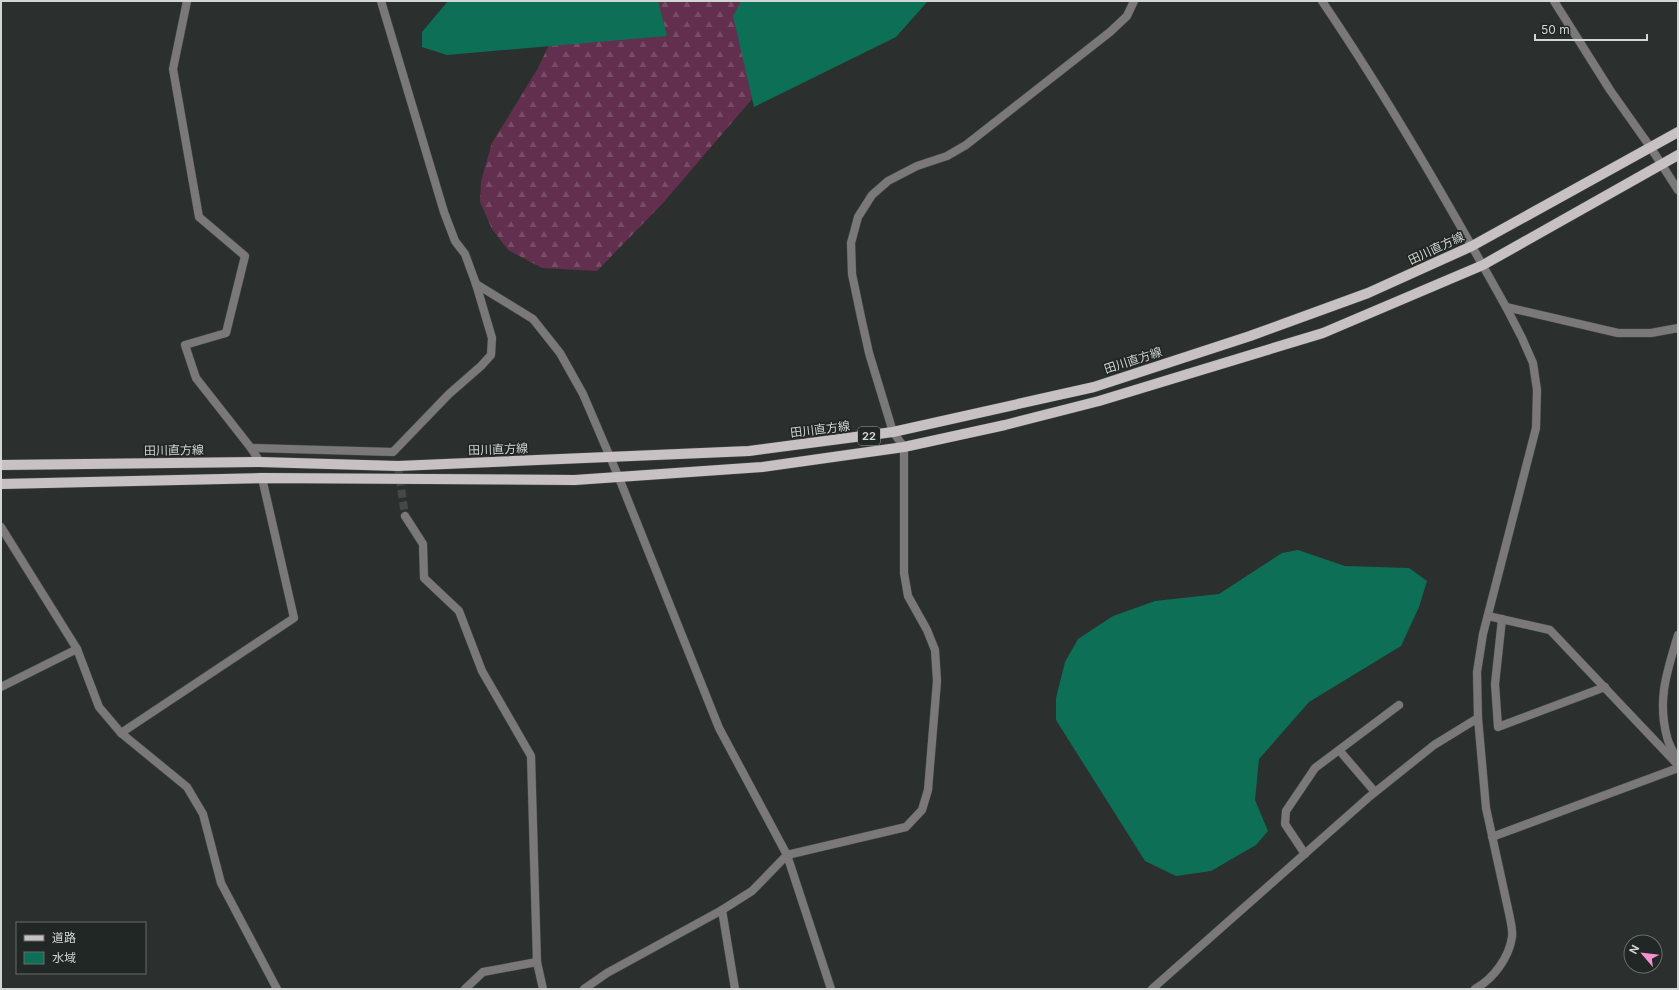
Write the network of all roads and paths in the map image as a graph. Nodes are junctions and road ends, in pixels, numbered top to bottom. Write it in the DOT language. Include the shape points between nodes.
graph roads {
  1 [pos="187,1"];
  2 [pos="381,1"];
  3 [pos="1134,1"];
  4 [pos="1322,1"];
  5 [pos="1554,1"];
  6 [pos="1678,132"];
  7 [pos="1651,148"];
  8 [pos="1678,155"];
  9 [pos="1662,165"];
  10 [pos="1678,190"];
  11 [pos="1472,246"];
  12 [pos="1483,265"];
  13 [pos="476,284"];
  14 [pos="1506,307"];
  15 [pos="1678,328"];
  16 [pos="893,432"];
  17 [pos="904,447"];
  18 [pos="251,448"];
  19 [pos="393,452"];
  20 [pos="610,458"];
  21 [pos="260,462"];
  22 [pos="1,466"];
  23 [pos="398,466"];
  24 [pos="262,478"];
  25 [pos="619,478"];
  26 [pos="1,484"];
  27 [pos="405,516"];
  28 [pos="1,527"];
  29 [pos="1488,616"];
  30 [pos="1502,619"];
  31 [pos="1678,635"];
  32 [pos="77,649"];
  33 [pos="1,687"];
  34 [pos="1605,687"];
  35 [pos="1398,705"];
  36 [pos="1478,718"];
  37 [pos="121,733"];
  38 [pos="1339,750"];
  39 [pos="1678,763"];
  40 [pos="1678,768"];
  41 [pos="1375,792"];
  42 [pos="1492,837"];
  43 [pos="1306,854"];
  44 [pos="786,855"];
  45 [pos="722,910"];
  46 [pos="537,962"];
  47 [pos="277,989"];
  48 [pos="465,989"];
  49 [pos="543,989"];
  50 [pos="584,989"];
  51 [pos="735,989"];
  52 [pos="831,989"];
  53 [pos="1152,989"];
  54 [pos="1475,989"];
  1 -- 18 [label="street" via="173,69 199,217 245,256 226,333 185,345 196,378"];
  2 -- 13 [label="street" via="444,212 455,241 465,254"];
  3 -- 16 [label="street" via="1126,16 1110,32 979,135 947,156 917,166 888,181 872,195 858,216 851,243 852,274 869,353"];
  4 -- 11 [label="street" via="1363,61"];
  5 -- 7 [label="street" via="1610,90"];
  6 -- 7 [label="main road, 田川直方線 / 22"];
  7 -- 9 [label="street"];
  7 -- 11 [label="main road, 田川直方線 / 22"];
  8 -- 9 [label="main road, 22"];
  9 -- 10 [label="street"];
  9 -- 12 [label="main road, 22"];
  11 -- 12 [label="street"];
  11 -- 16 [label="main road, 田川直方線 / 22" via="1368,293 1250,336 1101,384"];
  12 -- 14 [label="street"];
  12 -- 17 [label="main road, 22" via="1323,333 1234,361 1100,401"];
  13 -- 19 [label="street" via="492,338 491,355"];
  13 -- 20 [label="street" via="532,319 560,353 583,394"];
  14 -- 15 [label="street" via="1618,333"];
  14 -- 29 [label="street" via="1533,363 1537,390 1536,428"];
  16 -- 17 [label="street"];
  16 -- 20 [label="main road, 田川直方線 / 22" via="749,451"];
  17 -- 25 [label="main road, 22" via="762,467"];
  17 -- 44 [label="street" via="904,573 908,596 935,650 937,681 928,790 922,810 906,827"];
  18 -- 19 [label="street"];
  18 -- 21 [label="street"];
  19 -- 23 [label="street"];
  20 -- 23 [label="main road, 田川直方線 / 22"];
  20 -- 25 [label="street"];
  21 -- 22 [label="main road, 田川直方線 / 22"];
  21 -- 23 [label="main road, 田川直方線 / 22"];
  24 -- 25 [label="main road, 22"];
  24 -- 26 [label="main road, 22"];
  24 -- 37 [label="street" via="294,618"];
  25 -- 44 [label="street" via="719,728"];
  27 -- 46 [label="street" via="423,544 424,578 459,611 482,670 531,756"];
  28 -- 32 [label="street"];
  29 -- 30 [label="street"];
  29 -- 36 [label="street" via="1477,672"];
  30 -- 34 [label="street" via="1550,630"];
  30 -- 34 [label="street" via="1495,684 1498,727"];
  31 -- 39 [label="street" via="1666,673 1662,703 1667,738"];
  32 -- 33 [label="street"];
  32 -- 37 [label="street" via="99,707"];
  34 -- 39 [label="street"];
  35 -- 38 [label="street"];
  36 -- 41 [label="street" via="1434,745"];
  36 -- 42 [label="street" via="1486,808"];
  37 -- 47 [label="street" via="186,787 204,814 221,883"];
  38 -- 41 [label="street"];
  38 -- 43 [label="street" via="1315,768 1286,811 1285,824"];
  40 -- 42 [label="street"];
  41 -- 43 [label="street"];
  42 -- 54 [label="street" via="1512,937 1507,954 1497,970 1484,984"];
  43 -- 53 [label="street"];
  44 -- 45 [label="street" via="752,891"];
  44 -- 52 [label="street"];
  45 -- 50 [label="street"];
  45 -- 51 [label="street"];
  46 -- 48 [label="street" via="483,972"];
  46 -- 49 [label="street"];
}
